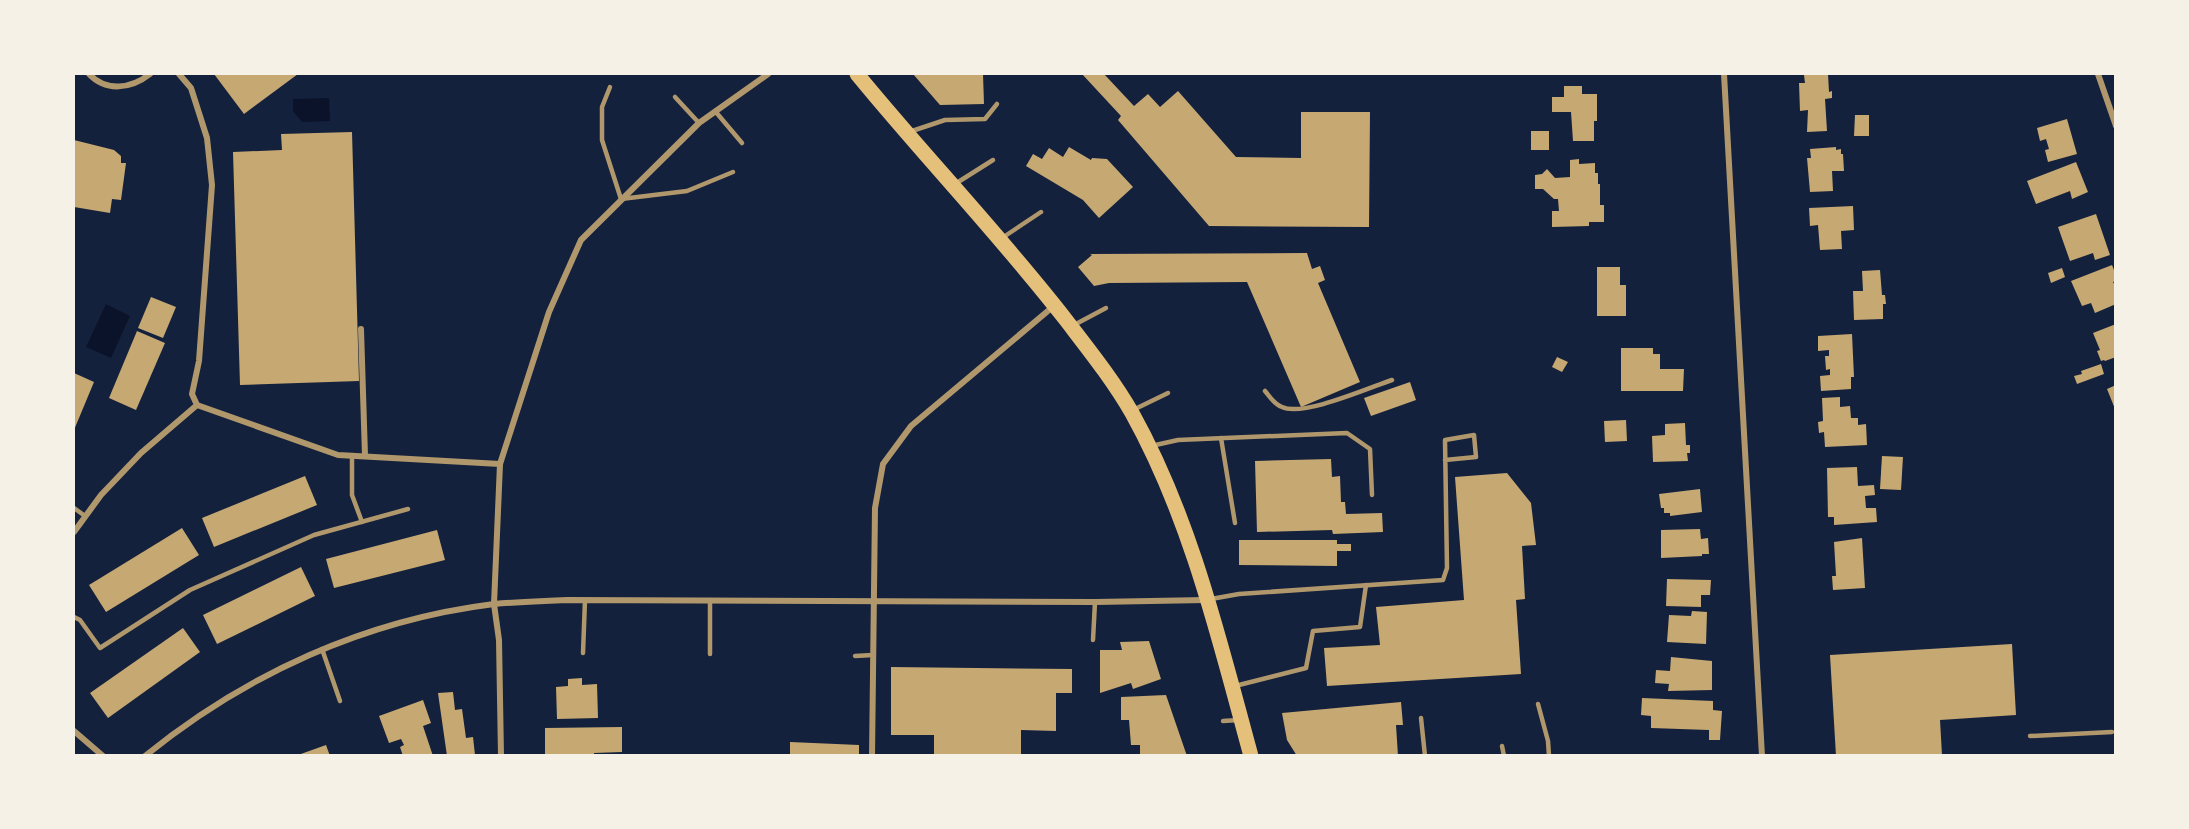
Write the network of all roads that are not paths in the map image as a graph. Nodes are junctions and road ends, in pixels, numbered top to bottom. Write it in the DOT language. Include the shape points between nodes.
graph roads {
  1 [pos="89,74"];
  2 [pos="150,74"];
  3 [pos="179,74"];
  4 [pos="768,74"];
  5 [pos="857,74"];
  6 [pos="1724,74"];
  7 [pos="2098,74"];
  8 [pos="610,87"];
  9 [pos="675,97"];
  10 [pos="998,104"];
  11 [pos="715,111"];
  12 [pos="699,123"];
  13 [pos="2115,126"];
  14 [pos="906,133"];
  15 [pos="742,142"];
  16 [pos="993,160"];
  17 [pos="733,172"];
  18 [pos="952,186"];
  19 [pos="621,200"];
  20 [pos="1041,212"];
  21 [pos="999,240"];
  22 [pos="1054,305"];
  23 [pos="1106,308"];
  24 [pos="1071,327"];
  25 [pos="361,329"];
  26 [pos="1392,380"];
  27 [pos="1265,391"];
  28 [pos="1168,393"];
  29 [pos="197,405"];
  30 [pos="1131,411"];
  31 [pos="1221,438"];
  32 [pos="1149,446"];
  33 [pos="352,455"];
  34 [pos="365,456"];
  35 [pos="1445,460"];
  36 [pos="500,464"];
  37 [pos="1372,495"];
  38 [pos="74,508"];
  39 [pos="408,509"];
  40 [pos="85,516"];
  41 [pos="362,522"];
  42 [pos="1235,524"];
  43 [pos="74,532"];
  44 [pos="1366,585"];
  45 [pos="585,600"];
  46 [pos="710,600"];
  47 [pos="1208,600"];
  48 [pos="873,601"];
  49 [pos="1095,602"];
  50 [pos="495,604"];
  51 [pos="74,617"];
  52 [pos="1093,640"];
  53 [pos="322,649"];
  54 [pos="584,653"];
  55 [pos="710,654"];
  56 [pos="873,655"];
  57 [pos="855,656"];
  58 [pos="1232,686"];
  59 [pos="340,701"];
  60 [pos="1538,704"];
  61 [pos="1421,718"];
  62 [pos="1242,720"];
  63 [pos="1223,721"];
  64 [pos="74,731"];
  65 [pos="2112,732"];
  66 [pos="2030,736"];
  67 [pos="1502,746"];
  68 [pos="103,756"];
  69 [pos="145,756"];
  70 [pos="501,756"];
  71 [pos="872,756"];
  72 [pos="1251,756"];
  73 [pos="1425,756"];
  74 [pos="1504,756"];
  75 [pos="1550,756"];
  76 [pos="1762,756"];
  1 -- 2 [label="street" via="96,81 117,88"];
  3 -- 29 [label="street" via="191,88 207,138 212,186 200,362 192,394"];
  4 -- 11 [label="street"];
  5 -- 14 [label="main road"];
  6 -- 76 [label="street"];
  7 -- 13 [label="street"];
  8 -- 19 [label="lane" via="602,107 602,140"];
  9 -- 12 [label="lane"];
  10 -- 14 [label="lane" via="985,119 945,120"];
  11 -- 12 [label="street"];
  11 -- 15 [label="lane"];
  12 -- 19 [label="street"];
  14 -- 18 [label="main road"];
  16 -- 18 [label="lane"];
  17 -- 19 [label="lane" via="687,191"];
  18 -- 21 [label="main road"];
  19 -- 36 [label="street" via="581,240 549,312"];
  20 -- 21 [label="lane"];
  21 -- 22 [label="main road"];
  22 -- 24 [label="main road"];
  22 -- 48 [label="street" via="911,426 883,464 875,508"];
  23 -- 24 [label="lane"];
  24 -- 30 [label="main road"];
  25 -- 34 [label="street"];
  26 -- 27 [label="lane" via="1304,410 1283,408"];
  28 -- 30 [label="lane"];
  29 -- 33 [label="street" via="338,455"];
  29 -- 40 [label="street" via="141,453"];
  30 -- 32 [label="main road"];
  31 -- 32 [label="lane"];
  31 -- 37 [label="lane" via="1347,433 1370,449"];
  31 -- 42 [label="lane"];
  32 -- 47 [label="main road" via="1181,520"];
  33 -- 34 [label="street"];
  33 -- 41 [label="lane" via="352,495"];
  34 -- 36 [label="street"];
  35 -- 35 [label="lane" via="1445,440 1474,435 1476,457"];
  35 -- 44 [label="lane" via="1447,568 1443,580"];
  36 -- 50 [label="street"];
  38 -- 40 [label="lane"];
  39 -- 41 [label="lane"];
  40 -- 43 [label="street"];
  41 -- 51 [label="lane" via="314,535 190,590 100,648"];
  44 -- 47 [label="lane" via="1239,594"];
  44 -- 58 [label="lane" via="1360,627 1313,631 1306,668"];
  45 -- 46 [label="street"];
  45 -- 50 [label="street"];
  45 -- 54 [label="lane"];
  46 -- 48 [label="street"];
  46 -- 55 [label="lane"];
  47 -- 49 [label="street"];
  47 -- 58 [label="main road"];
  48 -- 49 [label="street"];
  48 -- 56 [label="street"];
  49 -- 52 [label="lane"];
  50 -- 53 [label="street" via="405,621"];
  50 -- 70 [label="street"];
  53 -- 59 [label="lane"];
  53 -- 69 [label="street" via="266,674 217,703"];
  56 -- 57 [label="lane"];
  56 -- 71 [label="street"];
  58 -- 62 [label="main road"];
  60 -- 75 [label="lane"];
  61 -- 73 [label="lane"];
  62 -- 63 [label="lane"];
  62 -- 72 [label="main road"];
  64 -- 68 [label="street"];
  65 -- 66 [label="lane"];
  67 -- 74 [label="lane"];
}
